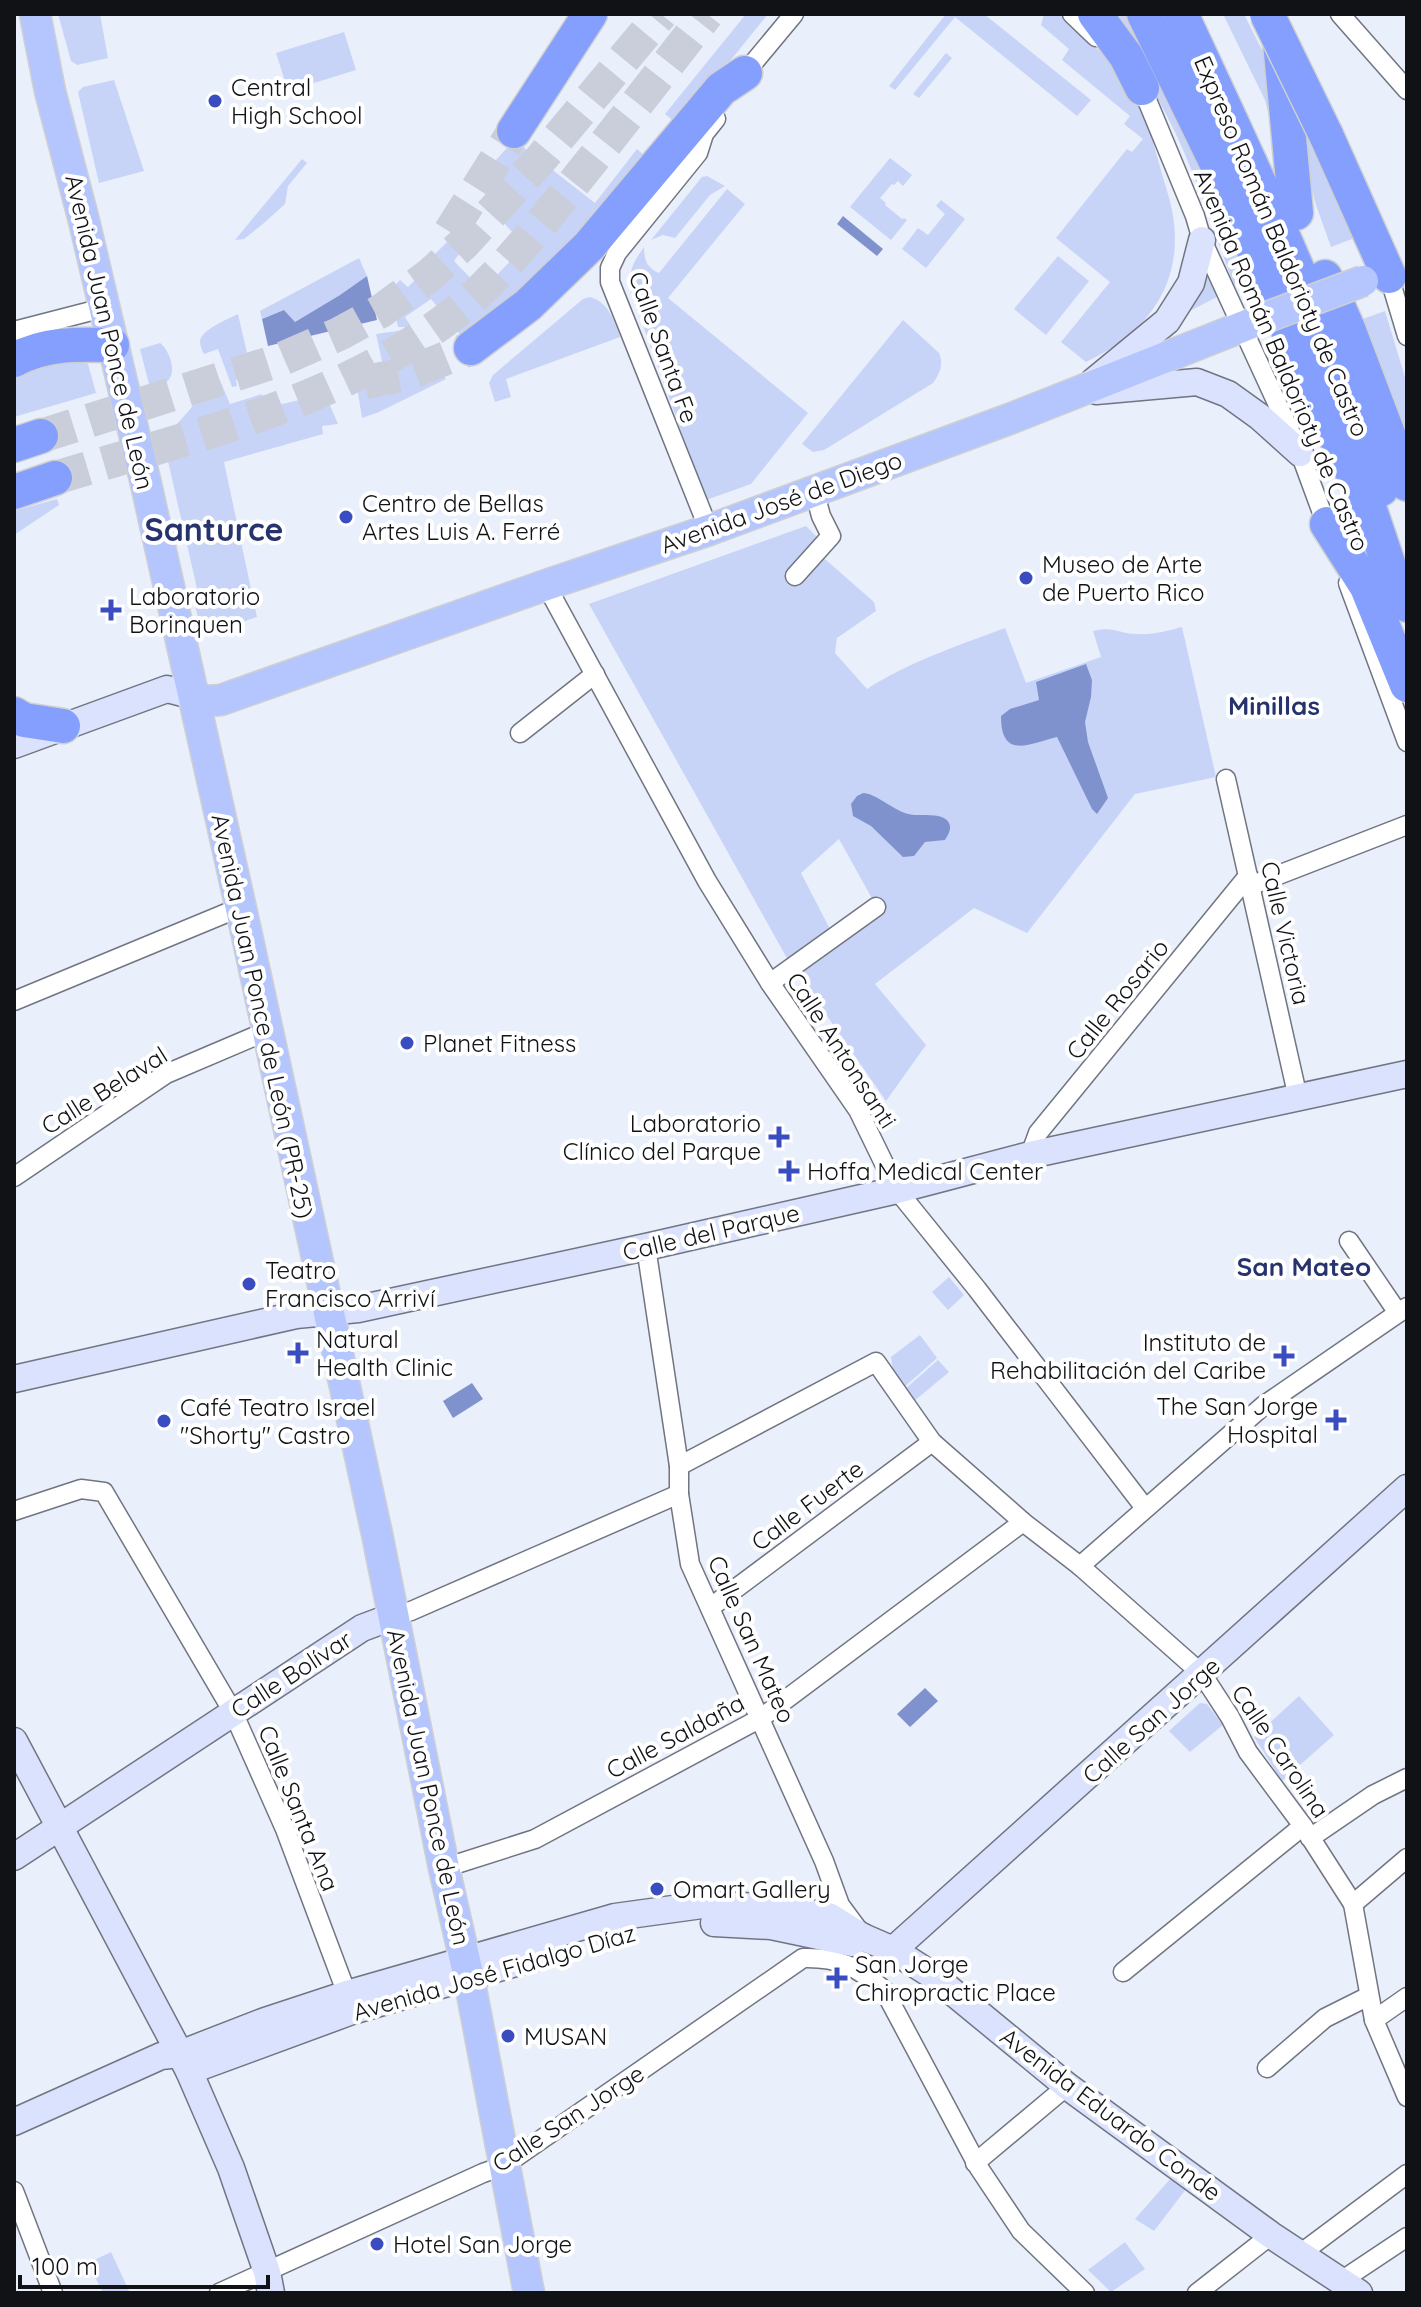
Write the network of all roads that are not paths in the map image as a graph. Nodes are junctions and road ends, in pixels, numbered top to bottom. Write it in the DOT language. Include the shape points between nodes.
graph roads {
  1 [pos="35,14"];
  2 [pos="590,14"];
  3 [pos="794,14"];
  4 [pos="1072,14"];
  5 [pos="1095,14"];
  6 [pos="1144,14"];
  7 [pos="1181,14"];
  8 [pos="1206,14"];
  9 [pos="1267,14"];
  10 [pos="1277,14"];
  11 [pos="1340,14"];
  12 [pos="745,73"];
  13 [pos="1142,88"];
  14 [pos="1407,90"];
  15 [pos="514,131"];
  16 [pos="1296,213"];
  17 [pos="1202,240"];
  18 [pos="1386,277"];
  19 [pos="103,308"];
  20 [pos="1252,323"];
  21 [pos="14,331"];
  22 [pos="1407,336"];
  23 [pos="112,345"];
  24 [pos="471,348"];
  25 [pos="14,360"];
  26 [pos="1080,392"];
  27 [pos="1300,453"];
  28 [pos="55,478"];
  29 [pos="1407,484"];
  30 [pos="814,490"];
  31 [pos="14,492"];
  32 [pos="1327,524"];
  33 [pos="709,530"];
  34 [pos="1407,572"];
  35 [pos="795,576"];
  36 [pos="546,585"];
  37 [pos="1407,605"];
  38 [pos="595,674"];
  39 [pos="1407,685"];
  40 [pos="194,696"];
  41 [pos="14,714"];
  42 [pos="63,726"];
  43 [pos="520,733"];
  44 [pos="1407,742"];
  45 [pos="14,745"];
  46 [pos="1226,779"];
  47 [pos="1407,825"];
  48 [pos="1249,881"];
  49 [pos="241,907"];
  50 [pos="876,907"];
  51 [pos="770,983"];
  52 [pos="14,1001"];
  53 [pos="267,1031"];
  54 [pos="1407,1074"];
  55 [pos="1298,1098"];
  56 [pos="1030,1155"];
  57 [pos="14,1177"];
  58 [pos="897,1190"];
  59 [pos="1349,1241"];
  60 [pos="646,1247"];
  61 [pos="1402,1310"];
  62 [pos="327,1313"];
  63 [pos="14,1379"];
  64 [pos="932,1442"];
  65 [pos="679,1466"];
  66 [pos="1407,1488"];
  67 [pos="679,1494"];
  68 [pos="1145,1508"];
  69 [pos="14,1511"];
  70 [pos="1023,1522"];
  71 [pos="1080,1566"];
  72 [pos="711,1607"];
  73 [pos="394,1616"];
  74 [pos="1202,1674"];
  75 [pos="233,1712"];
  76 [pos="761,1718"];
  77 [pos="14,1741"];
  78 [pos="1407,1778"];
  79 [pos="58,1827"];
  80 [pos="1306,1832"];
  81 [pos="14,1857"];
  82 [pos="1407,1858"];
  83 [pos="444,1868"];
  84 [pos="1353,1904"];
  85 [pos="863,1937"];
  86 [pos="893,1950"];
  87 [pos="467,1968"];
  88 [pos="1123,1972"];
  89 [pos="347,1994"];
  90 [pos="1369,1996"];
  91 [pos="1407,1997"];
  92 [pos="1374,2020"];
  93 [pos="184,2062"];
  94 [pos="1267,2068"];
  95 [pos="1067,2086"];
  96 [pos="1407,2097"];
  97 [pos="14,2122"];
  98 [pos="975,2163"];
  99 [pos="503,2166"];
  100 [pos="1407,2174"];
  101 [pos="14,2191"];
  102 [pos="1271,2235"];
  103 [pos="1407,2237"];
  104 [pos="1300,2254"];
  105 [pos="269,2282"];
  106 [pos="1350,2287"];
  107 [pos="53,2293"];
  108 [pos="219,2293"];
  109 [pos="529,2293"];
  110 [pos="1085,2293"];
  111 [pos="1197,2293"];
  1 -- 19 [label="main road, Avenida Juan Ponce de León"];
  2 -- 15 [label="highway"];
  3 -- 12 [label="street, Calle Santa Fe"];
  4 -- 13 [label="street, Avenida Román Baldorioty de Castro"];
  5 -- 13 [label="highway"];
  6 -- 37 [label="highway" via="1216,162"];
  7 -- 34 [label="highway, Expreso Román Baldorioty de Castro" via="1329,346"];
  8 -- 16 [label="highway, Expreso Román Baldorioty de Castro"];
  9 -- 18 [label="highway, bridge"];
  10 -- 16 [label="highway"];
  11 -- 14 [label="street"];
  12 -- 24 [label="highway" via="721,89 589,246 528,305"];
  12 -- 33 [label="street, Calle Santa Fe" via="704,134 698,153 610,268 610,282"];
  13 -- 17 [label="street, Avenida Román Baldorioty de Castro"];
  16 -- 29 [label="highway, Expreso Román Baldorioty de Castro" via="1349,331"];
  17 -- 20 [label="street, Avenida Román Baldorioty de Castro"];
  17 -- 26 [label="street" via="1191,283 1167,321"];
  18 -- 20 [label="main road, Avenida José de Diego, bridge"];
  18 -- 22 [label="street"];
  19 -- 21 [label="street"];
  19 -- 23 [label="main road, Avenida Juan Ponce de León"];
  20 -- 26 [label="main road, Avenida José de Diego"];
  20 -- 27 [label="street, Avenida Román Baldorioty de Castro"];
  23 -- 25 [label="highway" via="60,345"];
  23 -- 40 [label="main road, Avenida Juan Ponce de León"];
  26 -- 27 [label="street" via="1197,382 1228,394"];
  26 -- 30 [label="main road, Avenida José de Diego"];
  27 -- 32 [label="street, Avenida Román Baldorioty de Castro"];
  28 -- 31 [label="highway"];
  30 -- 33 [label="main road, Avenida José de Diego"];
  30 -- 35 [label="street" via="831,536"];
  32 -- 39 [label="highway" via="1367,587"];
  32 -- 44 [label="street, Avenida Román Baldorioty de Castro"];
  33 -- 36 [label="main road, Avenida José de Diego"];
  36 -- 38 [label="street, Calle Antonsanti"];
  36 -- 40 [label="main road, Avenida José de Diego" via="221,700"];
  38 -- 43 [label="street"];
  38 -- 51 [label="street, Calle Antonsanti" via="707,881"];
  40 -- 42 [label="street" via="167,689"];
  40 -- 49 [label="main road, Avenida Juan Ponce de León (PR-25)"];
  41 -- 42 [label="highway"];
  42 -- 45 [label="street"];
  46 -- 48 [label="street, Calle Victoria"];
  47 -- 48 [label="street, Calle Rosario"];
  48 -- 55 [label="street, Calle Victoria"];
  48 -- 56 [label="street, Calle Rosario" via="1038,1133"];
  49 -- 52 [label="street"];
  49 -- 53 [label="main road, Avenida Juan Ponce de León (PR-25)"];
  50 -- 51 [label="street"];
  51 -- 58 [label="street, Calle Antonsanti" via="858,1110"];
  53 -- 57 [label="street, Calle Belaval" via="166,1074"];
  53 -- 62 [label="main road, Avenida Juan Ponce de León (PR-25)"];
  54 -- 55 [label="street, Calle del Parque"];
  55 -- 56 [label="street, Calle del Parque"];
  56 -- 58 [label="street, Calle del Parque"];
  58 -- 60 [label="street, Calle del Parque"];
  58 -- 68 [label="street, Calle Antonsanti"];
  59 -- 61 [label="street"];
  60 -- 62 [label="street, Calle del Parque"];
  60 -- 65 [label="street, Calle San Mateo"];
  61 -- 68 [label="street" via="1263,1406"];
  62 -- 63 [label="street, Calle del Parque" via="296,1315"];
  62 -- 73 [label="main road, Avenida Juan Ponce de León (PR-25)"];
  64 -- 65 [label="street, Calle Carolina" via="876,1362"];
  64 -- 70 [label="street, Calle Carolina"];
  64 -- 72 [label="street, Calle Fuerte"];
  65 -- 67 [label="street, Calle San Mateo"];
  66 -- 74 [label="street, Calle San Jorge"];
  67 -- 72 [label="street, Calle San Mateo" via="690,1564"];
  67 -- 73 [label="street, Calle Bolívar"];
  68 -- 71 [label="street"];
  69 -- 75 [label="street, Calle Santa Ana" via="81,1489 104,1492"];
  70 -- 71 [label="street, Calle Carolina"];
  70 -- 76 [label="street, Calle Saldaña"];
  71 -- 74 [label="street, Calle Carolina"];
  72 -- 76 [label="street, Calle San Mateo"];
  73 -- 75 [label="street, Calle Bolívar" via="362,1628"];
  73 -- 83 [label="main road, Avenida Juan Ponce de León"];
  74 -- 80 [label="street, Calle Carolina" via="1248,1752"];
  74 -- 86 [label="street, Calle San Jorge"];
  75 -- 79 [label="street, Calle Bolívar"];
  75 -- 89 [label="street, Calle Santa Ana" via="285,1829"];
  76 -- 83 [label="street, Calle Saldaña" via="535,1839"];
  76 -- 85 [label="street, Calle San Mateo" via="840,1905"];
  77 -- 79 [label="street"];
  78 -- 80 [label="street"];
  79 -- 81 [label="street, Calle Bolívar"];
  79 -- 93 [label="street"];
  80 -- 84 [label="street, Calle Carolina"];
  80 -- 88 [label="street"];
  82 -- 84 [label="street"];
  83 -- 87 [label="main road, Avenida Juan Ponce de León"];
  84 -- 90 [label="street, Calle Carolina"];
  85 -- 86 [label="street, Avenida Eduardo Conde"];
  85 -- 87 [label="street, Avenida José Fidalgo Díaz" via="829,1916 772,1907 702,1905 615,1917"];
  86 -- 95 [label="street, Avenida Eduardo Conde" via="932,1975"];
  87 -- 89 [label="street, Avenida José Fidalgo Díaz"];
  87 -- 93 [label="street, Avenida José Fidalgo Díaz" via="352,2011"];
  87 -- 99 [label="main road"];
  89 -- 93 [label="street, Avenida José Fidalgo Díaz" via="265,2021"];
  90 -- 92 [label="street, Calle Carolina"];
  90 -- 94 [label="street" via="1325,2018"];
  91 -- 92 [label="street"];
  92 -- 96 [label="street, Calle Carolina"];
  93 -- 97 [label="street" via="161,2056"];
  93 -- 105 [label="street" via="231,2168"];
  95 -- 98 [label="street"];
  95 -- 102 [label="street, Avenida Eduardo Conde"];
  98 -- 99 [label="street, Calle San Jorge" via="884,1990 861,1970 825,1957 803,1958"];
  98 -- 110 [label="street" via="1021,2231"];
  99 -- 105 [label="street, Calle San Jorge"];
  99 -- 109 [label="main road"];
  100 -- 104 [label="street"];
  101 -- 107 [label="street"];
  102 -- 104 [label="street, Avenida Eduardo Conde"];
  102 -- 111 [label="street"];
  103 -- 106 [label="street"];
  104 -- 106 [label="street, Avenida Eduardo Conde"];
  105 -- 108 [label="street, Calle San Jorge"];
}
